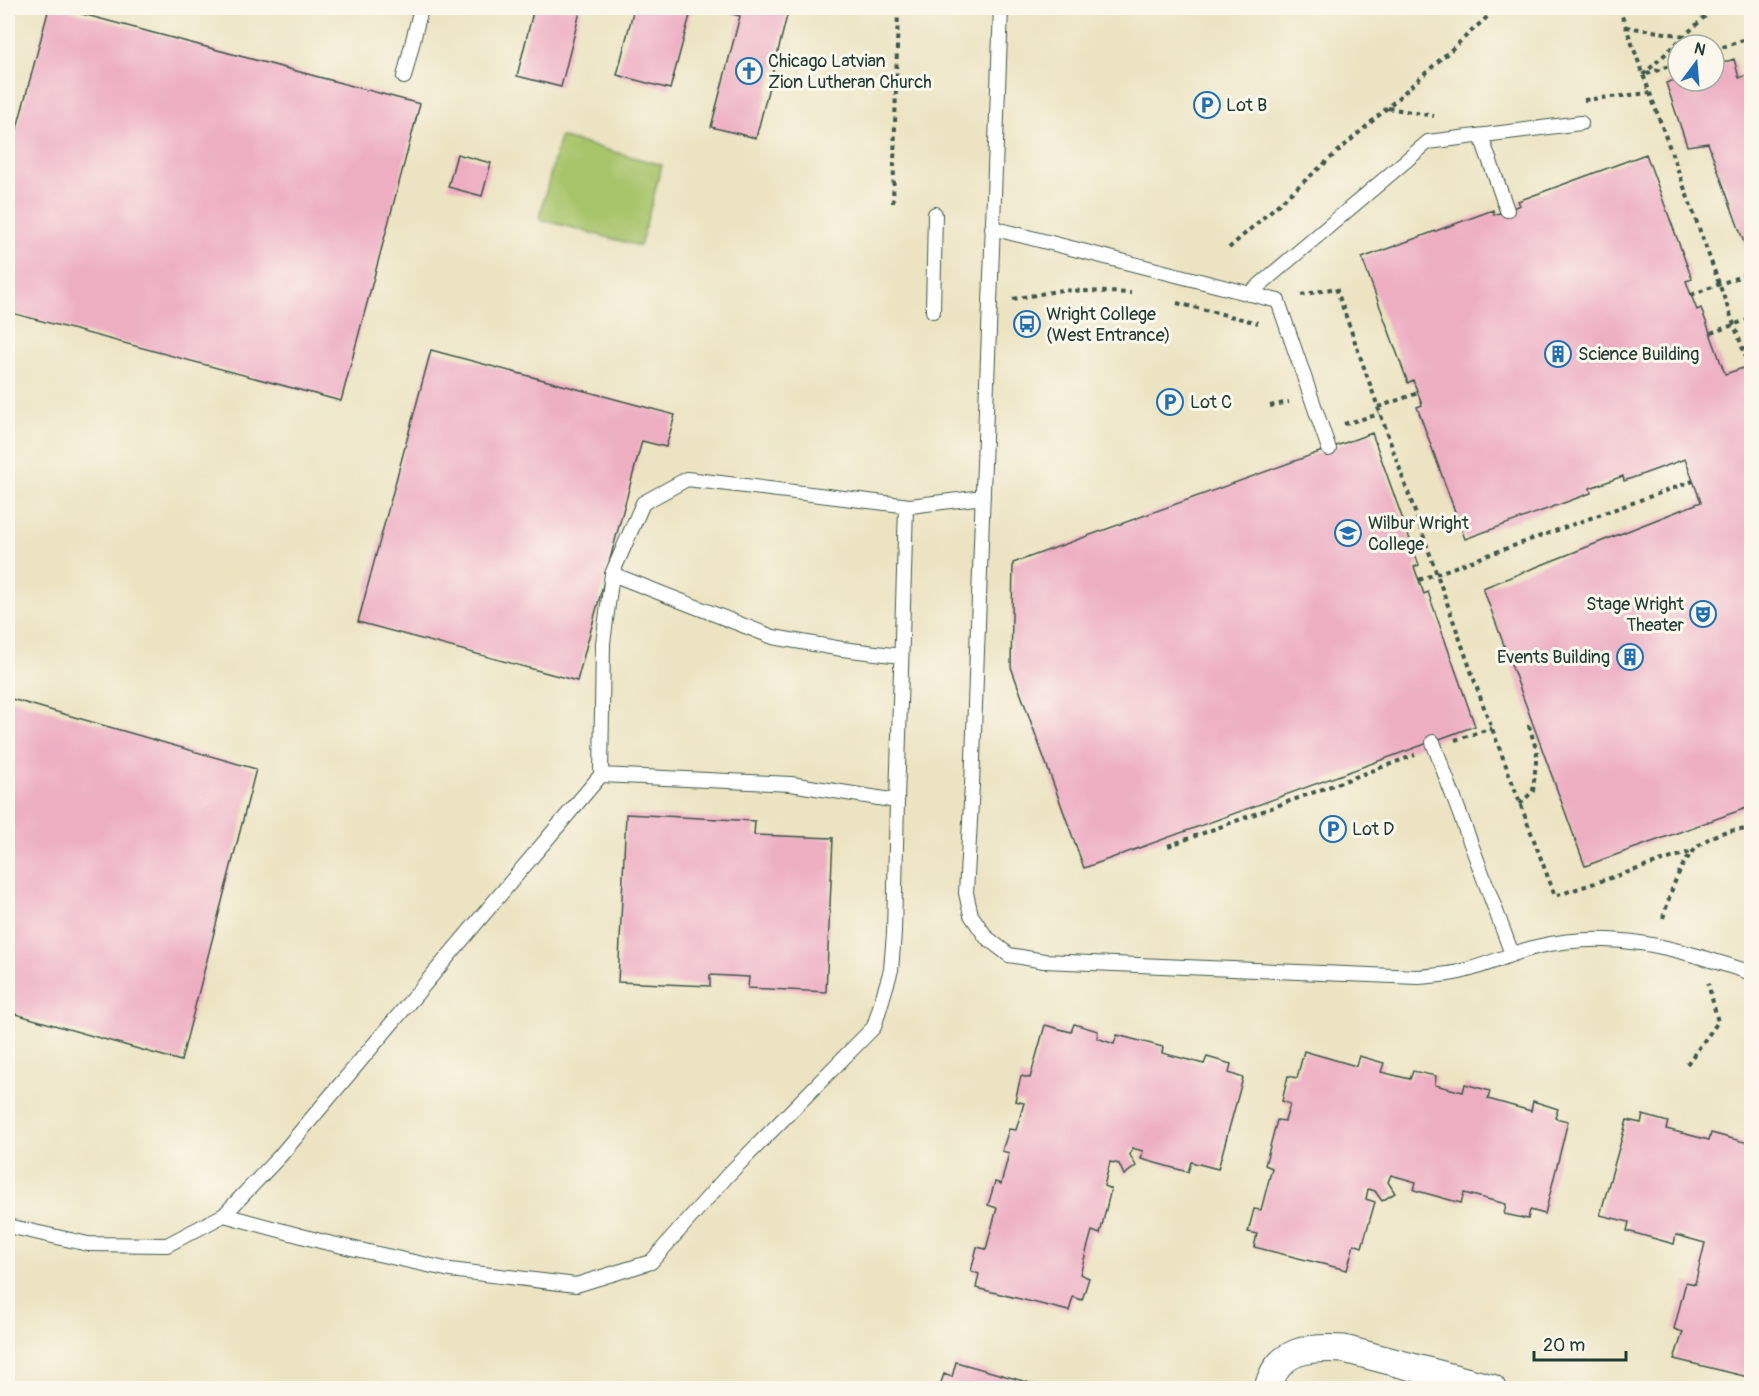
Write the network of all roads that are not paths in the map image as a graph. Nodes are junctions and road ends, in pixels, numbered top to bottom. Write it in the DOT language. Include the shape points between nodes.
graph roads {
  1 [pos="421,8"];
  2 [pos="1001,8"];
  3 [pos="404,77"];
  4 [pos="1581,123"];
  5 [pos="1481,136"];
  6 [pos="1507,210"];
  7 [pos="935,213"];
  8 [pos="992,228"];
  9 [pos="1249,294"];
  10 [pos="933,310"];
  11 [pos="1329,449"];
  12 [pos="983,497"];
  13 [pos="906,506"];
  14 [pos="612,574"];
  15 [pos="901,656"];
  16 [pos="1433,742"];
  17 [pos="601,775"];
  18 [pos="897,801"];
  19 [pos="1512,954"];
  20 [pos="1752,973"];
  21 [pos="224,1215"];
  22 [pos="8,1226"];
  23 [pos="1268,1389"];
  24 [pos="1492,1389"];
  1 -- 3 [label="lane"];
  2 -- 8 [label="lane"];
  4 -- 5 [label="lane"];
  5 -- 6 [label="lane"];
  5 -- 9 [label="lane" via="1428,142"];
  7 -- 10 [label="lane"];
  8 -- 9 [label="lane"];
  8 -- 12 [label="lane"];
  9 -- 11 [label="lane" via="1278,301"];
  12 -- 13 [label="lane"];
  12 -- 19 [label="lane" via="966,893 971,915 986,937 1009,955 1044,961 1417,977 1467,970"];
  13 -- 14 [label="lane" via="687,479 643,503"];
  13 -- 15 [label="lane"];
  14 -- 15 [label="lane" via="773,637"];
  14 -- 17 [label="lane" via="603,643"];
  15 -- 18 [label="lane"];
  16 -- 19 [label="lane"];
  17 -- 18 [label="lane" via="791,784"];
  17 -- 21 [label="lane" via="280,1156"];
  18 -- 21 [label="lane" via="891,970 874,1027 727,1176 651,1262 576,1285 450,1270"];
  19 -- 20 [label="lane" via="1569,942 1630,940 1676,949"];
  21 -- 22 [label="lane" via="167,1245 88,1244"];
  23 -- 24 [label="street" via="1287,1357 1305,1349 1344,1349"];
}
